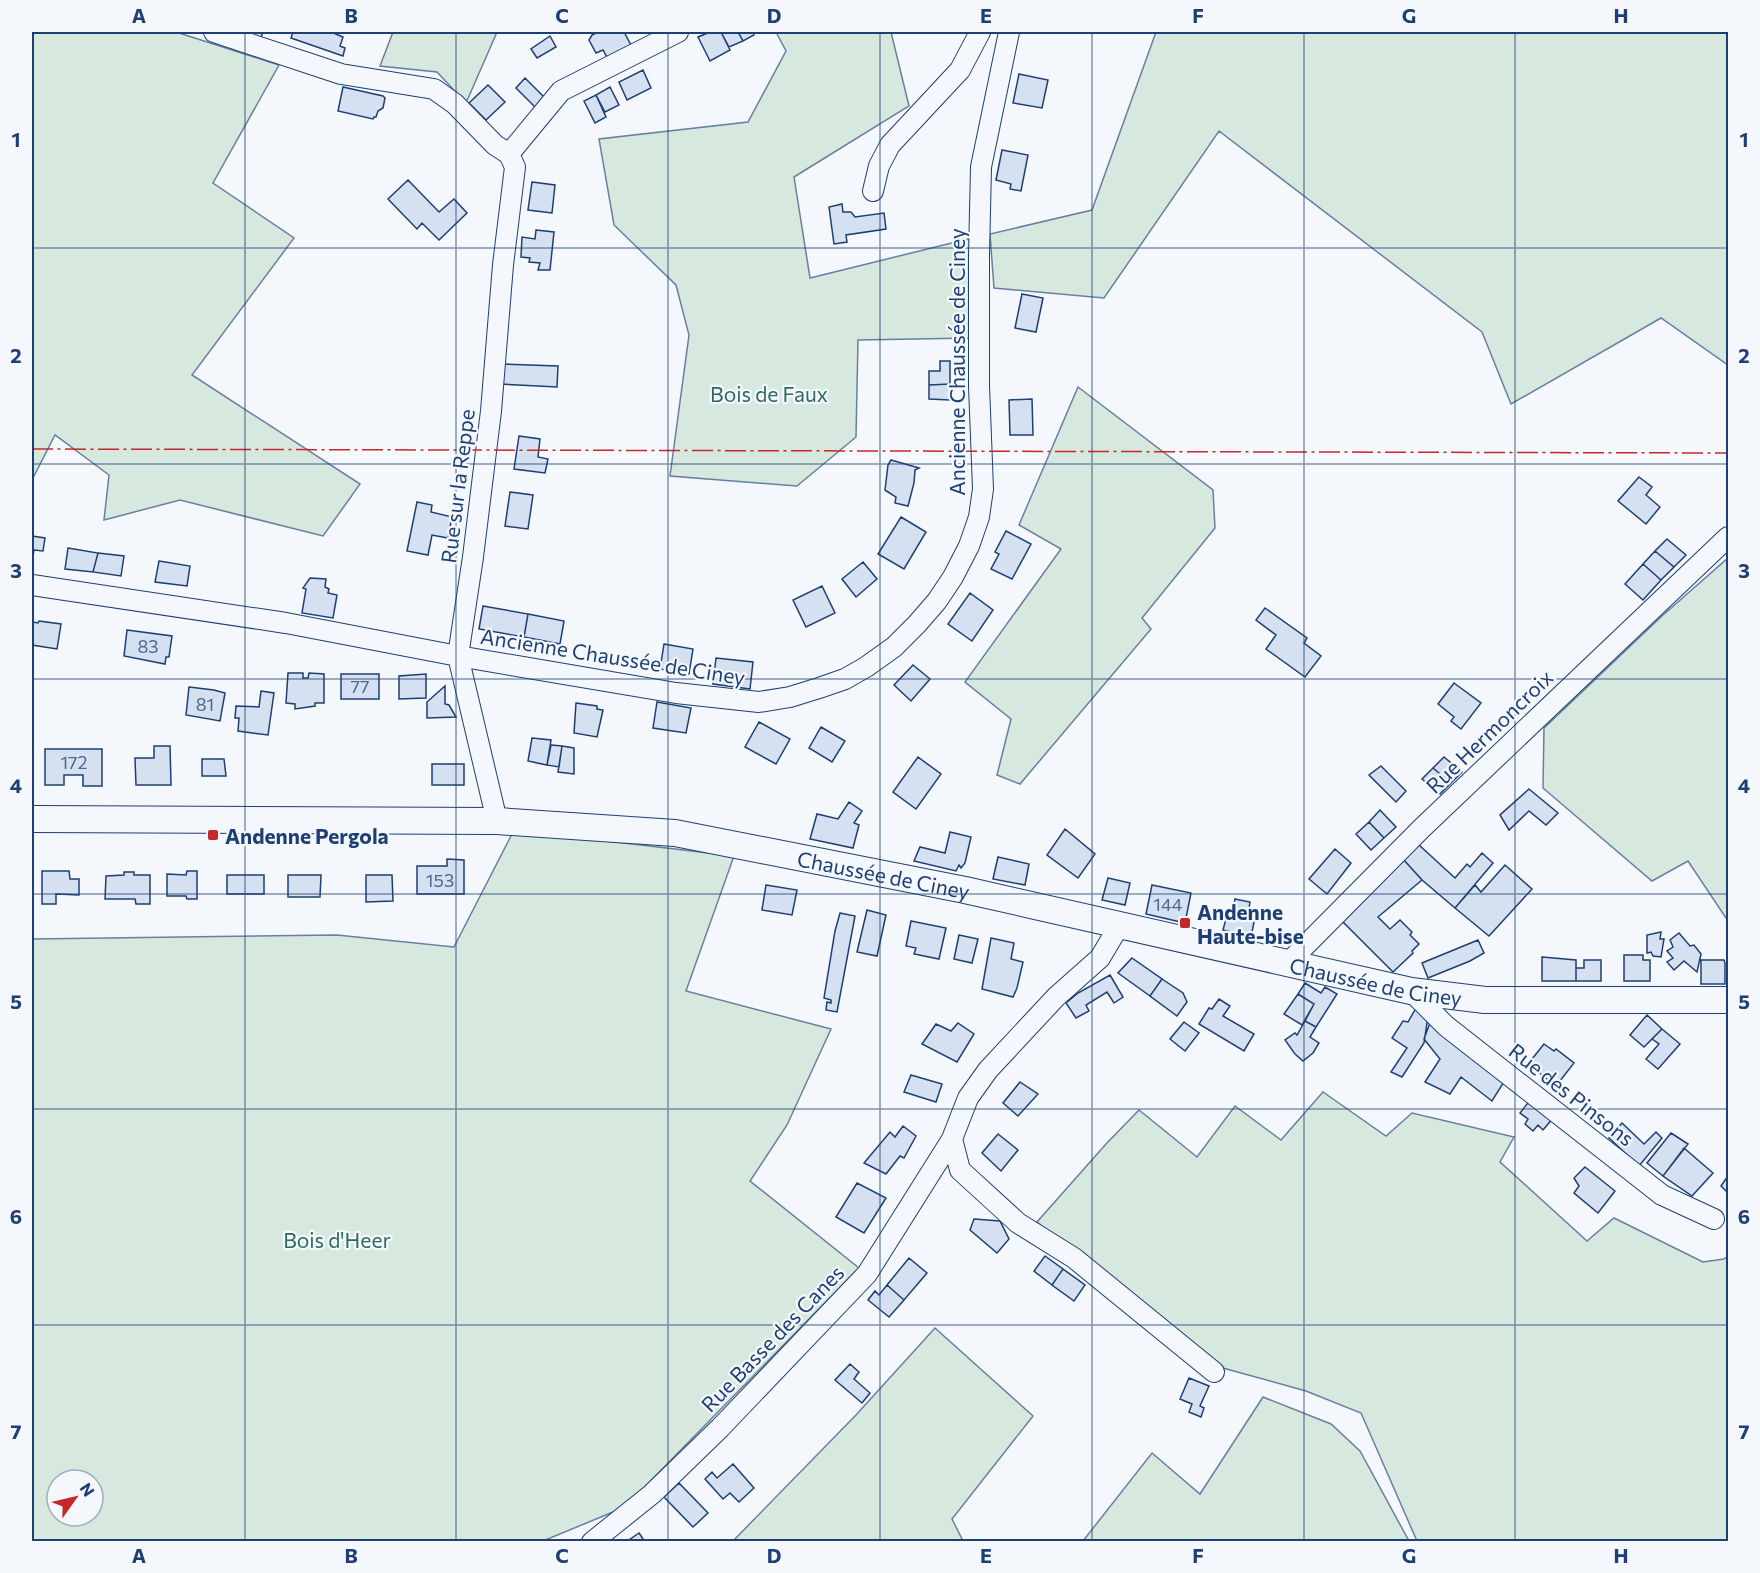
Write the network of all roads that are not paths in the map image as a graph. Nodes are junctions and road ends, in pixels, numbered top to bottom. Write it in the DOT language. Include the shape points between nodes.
graph roads {
  1 [pos="214,32"];
  2 [pos="678,32"];
  3 [pos="980,32"];
  4 [pos="1008,32"];
  5 [pos="509,154"];
  6 [pos="873,191"];
  7 [pos="1728,537"];
  8 [pos="32,585"];
  9 [pos="458,656"];
  10 [pos="32,819"];
  11 [pos="497,821"];
  12 [pos="1119,926"];
  13 [pos="1287,964"];
  14 [pos="1411,991"];
  15 [pos="1728,1000"];
  16 [pos="952,1139"];
  17 [pos="1714,1219"];
  18 [pos="1214,1372"];
  19 [pos="592,1542"];
  1 -- 5 [label="street" via="341,74 434,89"];
  2 -- 5 [label="street" via="561,91"];
  3 -- 6 [label="street" via="960,70 890,145 879,166"];
  4 -- 9 [label="street, Ancienne Chaussée de Ciney" via="981,167 980,518 953,577 917,624 894,647 844,679 790,697 759,702 676,693"];
  5 -- 9 [label="street, Rue sur la Reppe" via="515,167 473,557"];
  7 -- 13 [label="street, Rue Hermoncroix" via="1422,828"];
  8 -- 9 [label="street, Ancienne Chaussée de Ciney" via="286,623"];
  9 -- 11 [label="street, Rue sur la Reppe"];
  10 -- 11 [label="main road, Chaussée de Ciney"];
  11 -- 12 [label="main road, Chaussée de Ciney" via="675,833 942,885"];
  12 -- 13 [label="main road, Chaussée de Ciney"];
  12 -- 16 [label="street, Rue Basse des Canes" via="1100,958 1056,997 988,1070 968,1098"];
  13 -- 14 [label="main road, Chaussée de Ciney"];
  14 -- 15 [label="main road, Chaussée de Ciney" via="1485,1000"];
  14 -- 17 [label="street, Rue des Pinsons" via="1446,1026 1662,1195"];
  16 -- 18 [label="street" via="960,1170 1018,1223 1074,1258"];
  16 -- 19 [label="street, Rue Basse des Canes" via="867,1274 720,1428 652,1494"];
}
